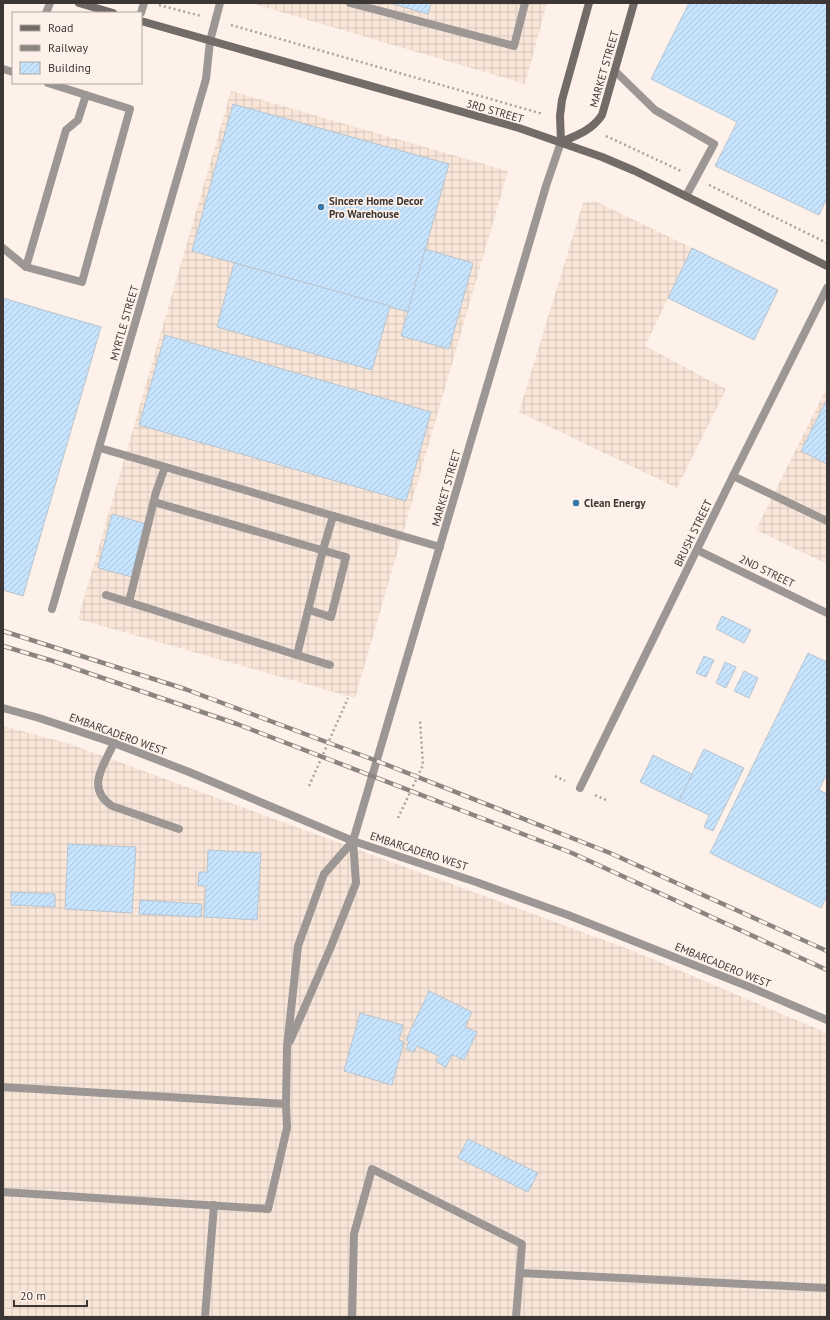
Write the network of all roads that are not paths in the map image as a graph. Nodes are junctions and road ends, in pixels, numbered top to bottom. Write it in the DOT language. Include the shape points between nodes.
graph roads {
  1 [pos="79,3"];
  2 [pos="220,3"];
  3 [pos="350,3"];
  4 [pos="525,3"];
  5 [pos="589,3"];
  6 [pos="634,3"];
  7 [pos="110,12"];
  8 [pos="142,21"];
  9 [pos="210,41"];
  10 [pos="615,71"];
  11 [pos="51,84"];
  12 [pos="86,95"];
  13 [pos="561,142"];
  14 [pos="686,196"];
  15 [pos="3,248"];
  16 [pos="827,266"];
  17 [pos="26,267"];
  18 [pos="827,288"];
  19 [pos="100,448"];
  20 [pos="165,467"];
  21 [pos="733,476"];
  22 [pos="154,502"];
  23 [pos="333,516"];
  24 [pos="827,521"];
  25 [pos="440,547"];
  26 [pos="323,550"];
  27 [pos="697,550"];
  28 [pos="106,595"];
  29 [pos="129,602"];
  30 [pos="52,609"];
  31 [pos="308,610"];
  32 [pos="827,613"];
  33 [pos="297,655"];
  34 [pos="330,665"];
  35 [pos="3,708"];
  36 [pos="114,743"];
  37 [pos="580,788"];
  38 [pos="179,829"];
  39 [pos="353,841"];
  40 [pos="827,1020"];
  41 [pos="288,1048"];
  42 [pos="3,1087"];
  43 [pos="286,1104"];
  44 [pos="3,1192"];
  45 [pos="214,1205"];
  46 [pos="520,1273"];
  47 [pos="827,1287"];
  48 [pos="205,1317"];
  49 [pos="352,1317"];
  50 [pos="516,1317"];
  1 -- 7 [label="street"];
  2 -- 9 [label="street, MYRTLE STREET"];
  3 -- 4 [label="street" via="514,46"];
  5 -- 13 [label="street, MARKET STREET" via="562,100"];
  6 -- 10 [label="street, MARKET STREET"];
  8 -- 9 [label="street, 3RD STREET"];
  9 -- 13 [label="street, 3RD STREET"];
  9 -- 19 [label="street, MYRTLE STREET" via="206,79"];
  10 -- 13 [label="street, MARKET STREET" via="602,115 596,124"];
  10 -- 14 [label="street" via="655,110 714,144"];
  11 -- 12 [label="street"];
  12 -- 17 [label="street" via="78,120 66,130"];
  12 -- 17 [label="street" via="130,109 82,282"];
  13 -- 14 [label="street, 3RD STREET" via="635,171"];
  13 -- 25 [label="street, MARKET STREET"];
  14 -- 16 [label="street, 3RD STREET"];
  15 -- 17 [label="street"];
  18 -- 21 [label="street, BRUSH STREET"];
  19 -- 20 [label="street"];
  19 -- 30 [label="street, MYRTLE STREET"];
  20 -- 22 [label="street"];
  20 -- 23 [label="street"];
  21 -- 24 [label="street"];
  21 -- 27 [label="street, BRUSH STREET"];
  22 -- 26 [label="street"];
  22 -- 29 [label="street"];
  23 -- 25 [label="street"];
  23 -- 26 [label="street"];
  25 -- 39 [label="street, MARKET STREET"];
  26 -- 31 [label="street"];
  26 -- 31 [label="street" via="346,557 331,617"];
  27 -- 32 [label="street, 2ND STREET"];
  27 -- 37 [label="street, BRUSH STREET"];
  28 -- 29 [label="street"];
  29 -- 33 [label="street"];
  31 -- 33 [label="street"];
  33 -- 34 [label="street"];
  35 -- 36 [label="street, EMBARCADERO WEST"];
  36 -- 38 [label="street" via="98,777 97,787 103,800 112,806"];
  36 -- 39 [label="street, EMBARCADERO WEST"];
  39 -- 40 [label="street, EMBARCADERO WEST" via="568,915"];
  39 -- 41 [label="street" via="356,883"];
  39 -- 41 [label="street" via="324,874 298,946"];
  41 -- 43 [label="street"];
  42 -- 43 [label="street"];
  43 -- 45 [label="street" via="288,1128 268,1209"];
  44 -- 45 [label="street"];
  45 -- 48 [label="street"];
  46 -- 47 [label="street"];
  46 -- 49 [label="street" via="522,1244 372,1170 354,1234"];
  46 -- 50 [label="street"];
}
